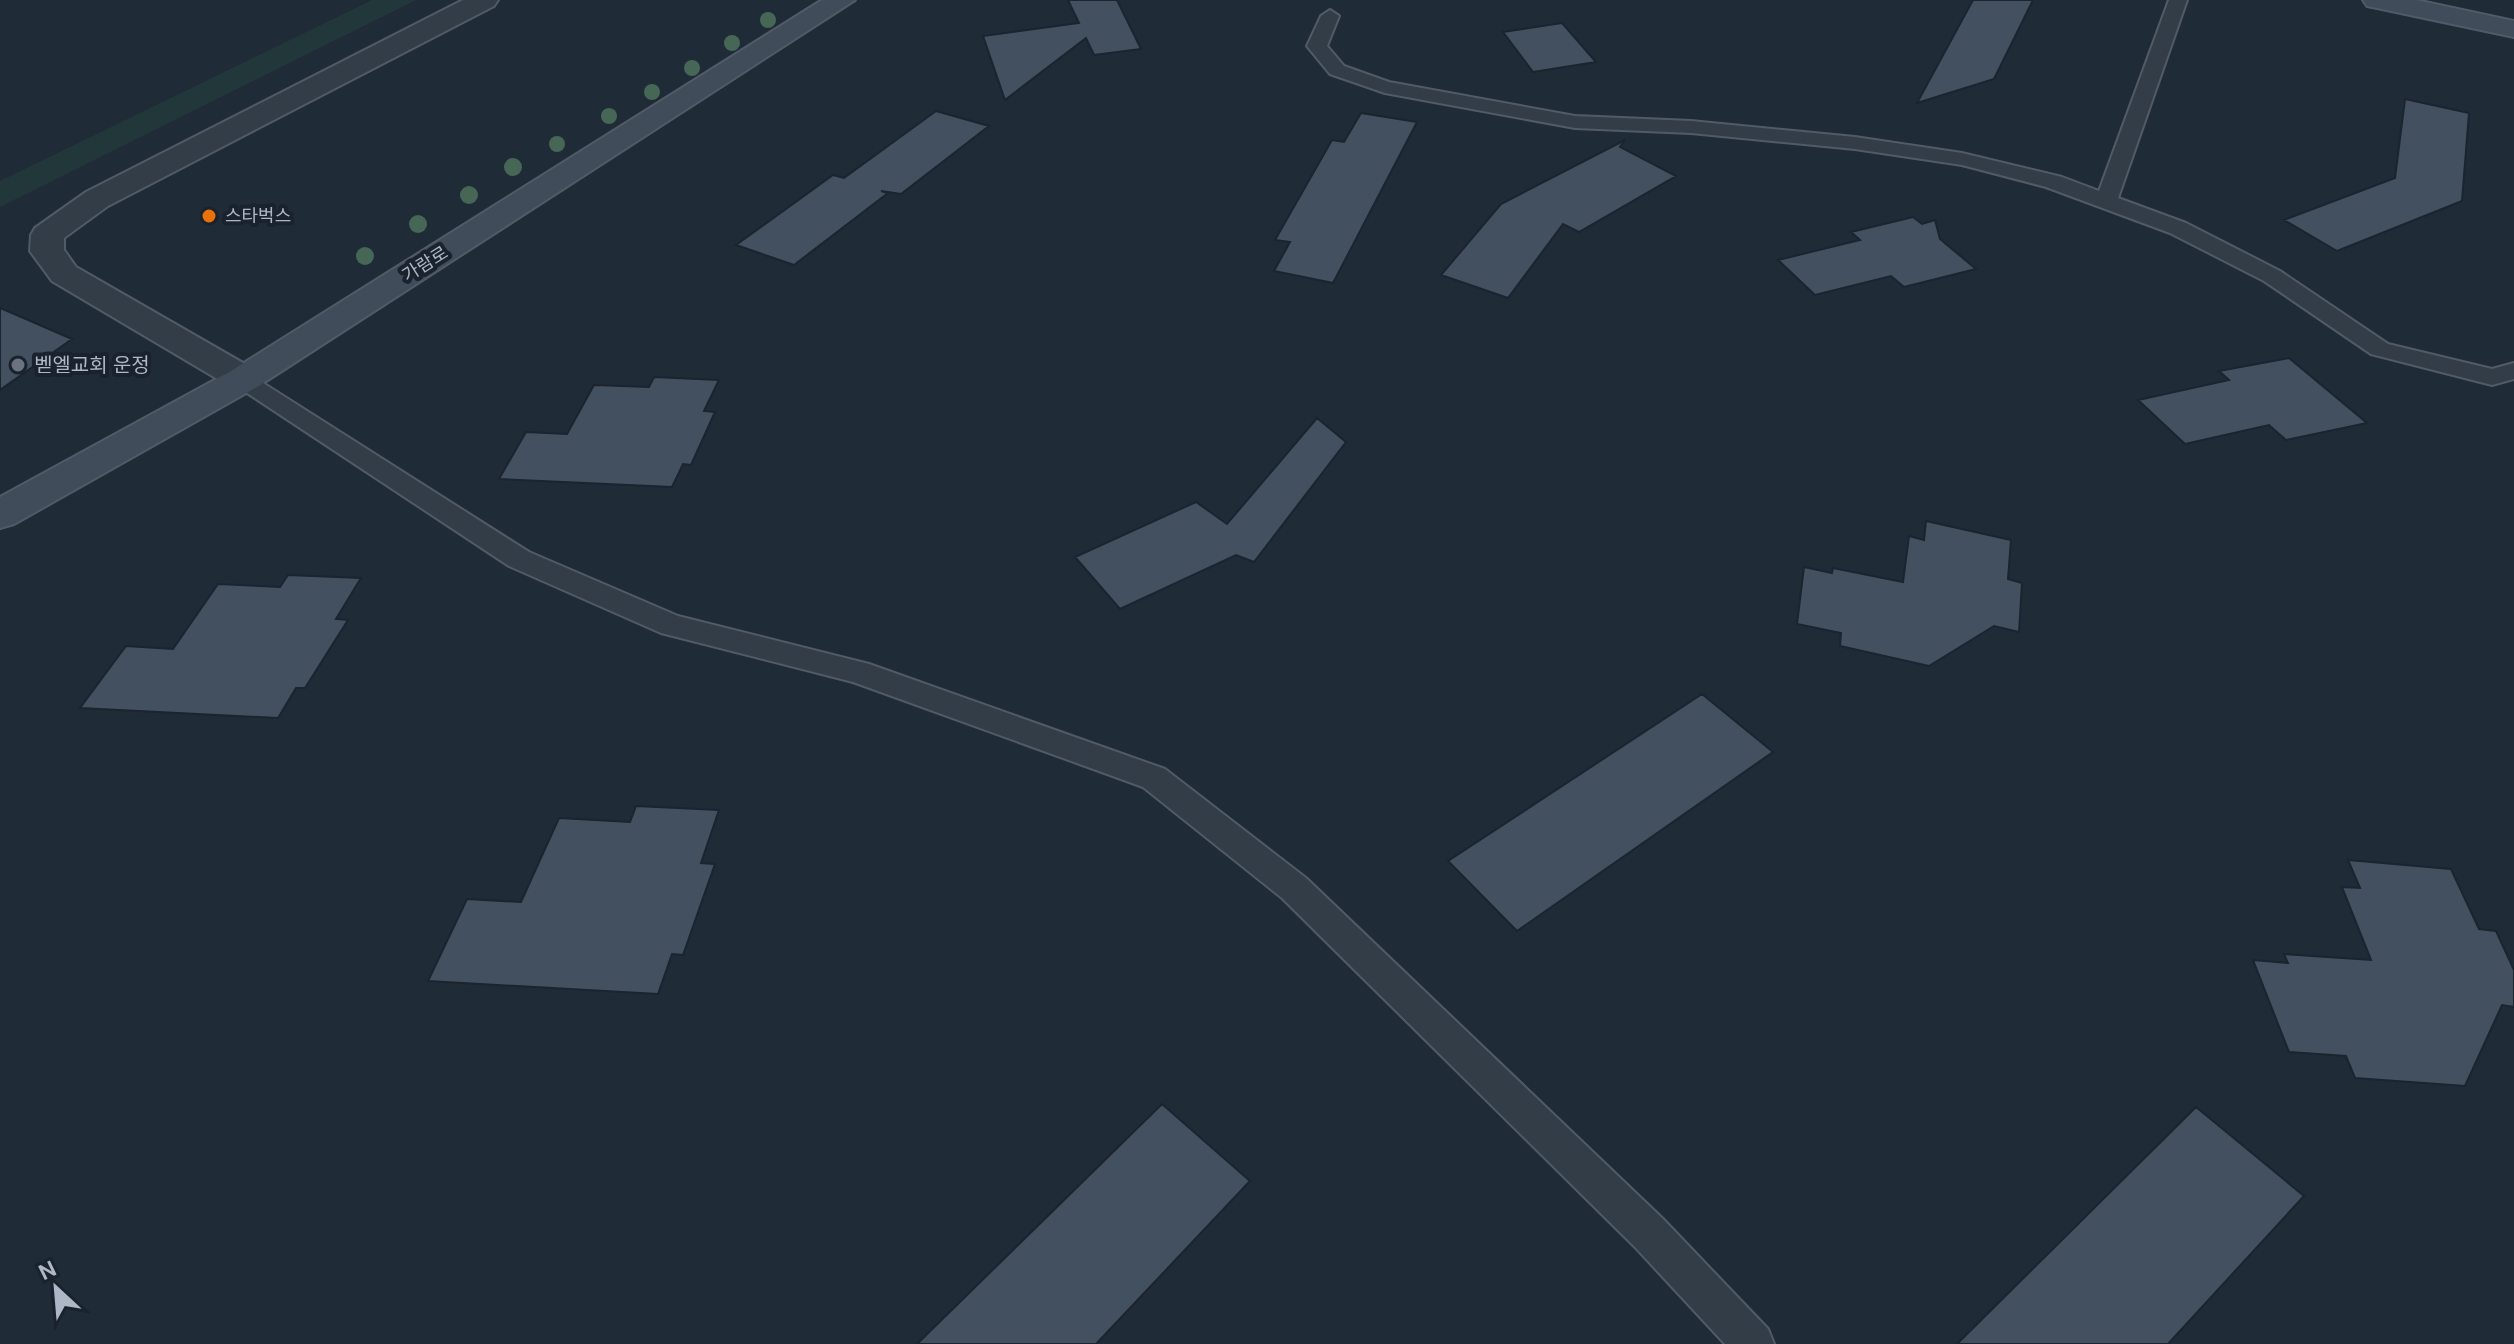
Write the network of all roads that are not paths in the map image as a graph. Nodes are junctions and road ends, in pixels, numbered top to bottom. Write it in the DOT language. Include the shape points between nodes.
graph roads {
  1 [pos="484,0"];
  2 [pos="841,0"];
  3 [pos="2178,0"];
  4 [pos="2377,0"];
  5 [pos="1330,16"];
  6 [pos="2514,29"];
  7 [pos="2106,201"];
  8 [pos="2514,371"];
  9 [pos="244,379"];
  10 [pos="0,514"];
  11 [pos="1753,1344"];
  1 -- 9 [label="street" via="97,199 47,235 47,251 64,274"];
  2 -- 9 [label="street, 가람로"];
  3 -- 7 [label="lane"];
  4 -- 6 [label="street"];
  5 -- 7 [label="lane" via="1317,46 1337,70 1385,87 1575,122 1691,127 1931,154 2054,182"];
  7 -- 8 [label="lane" via="2178,228 2272,276 2380,349 2492,377"];
  9 -- 10 [label="street, 가람로"];
  9 -- 11 [label="lane" via="519,559 671,625 858,672 1154,778 1294,888 1649,1233"];
}
